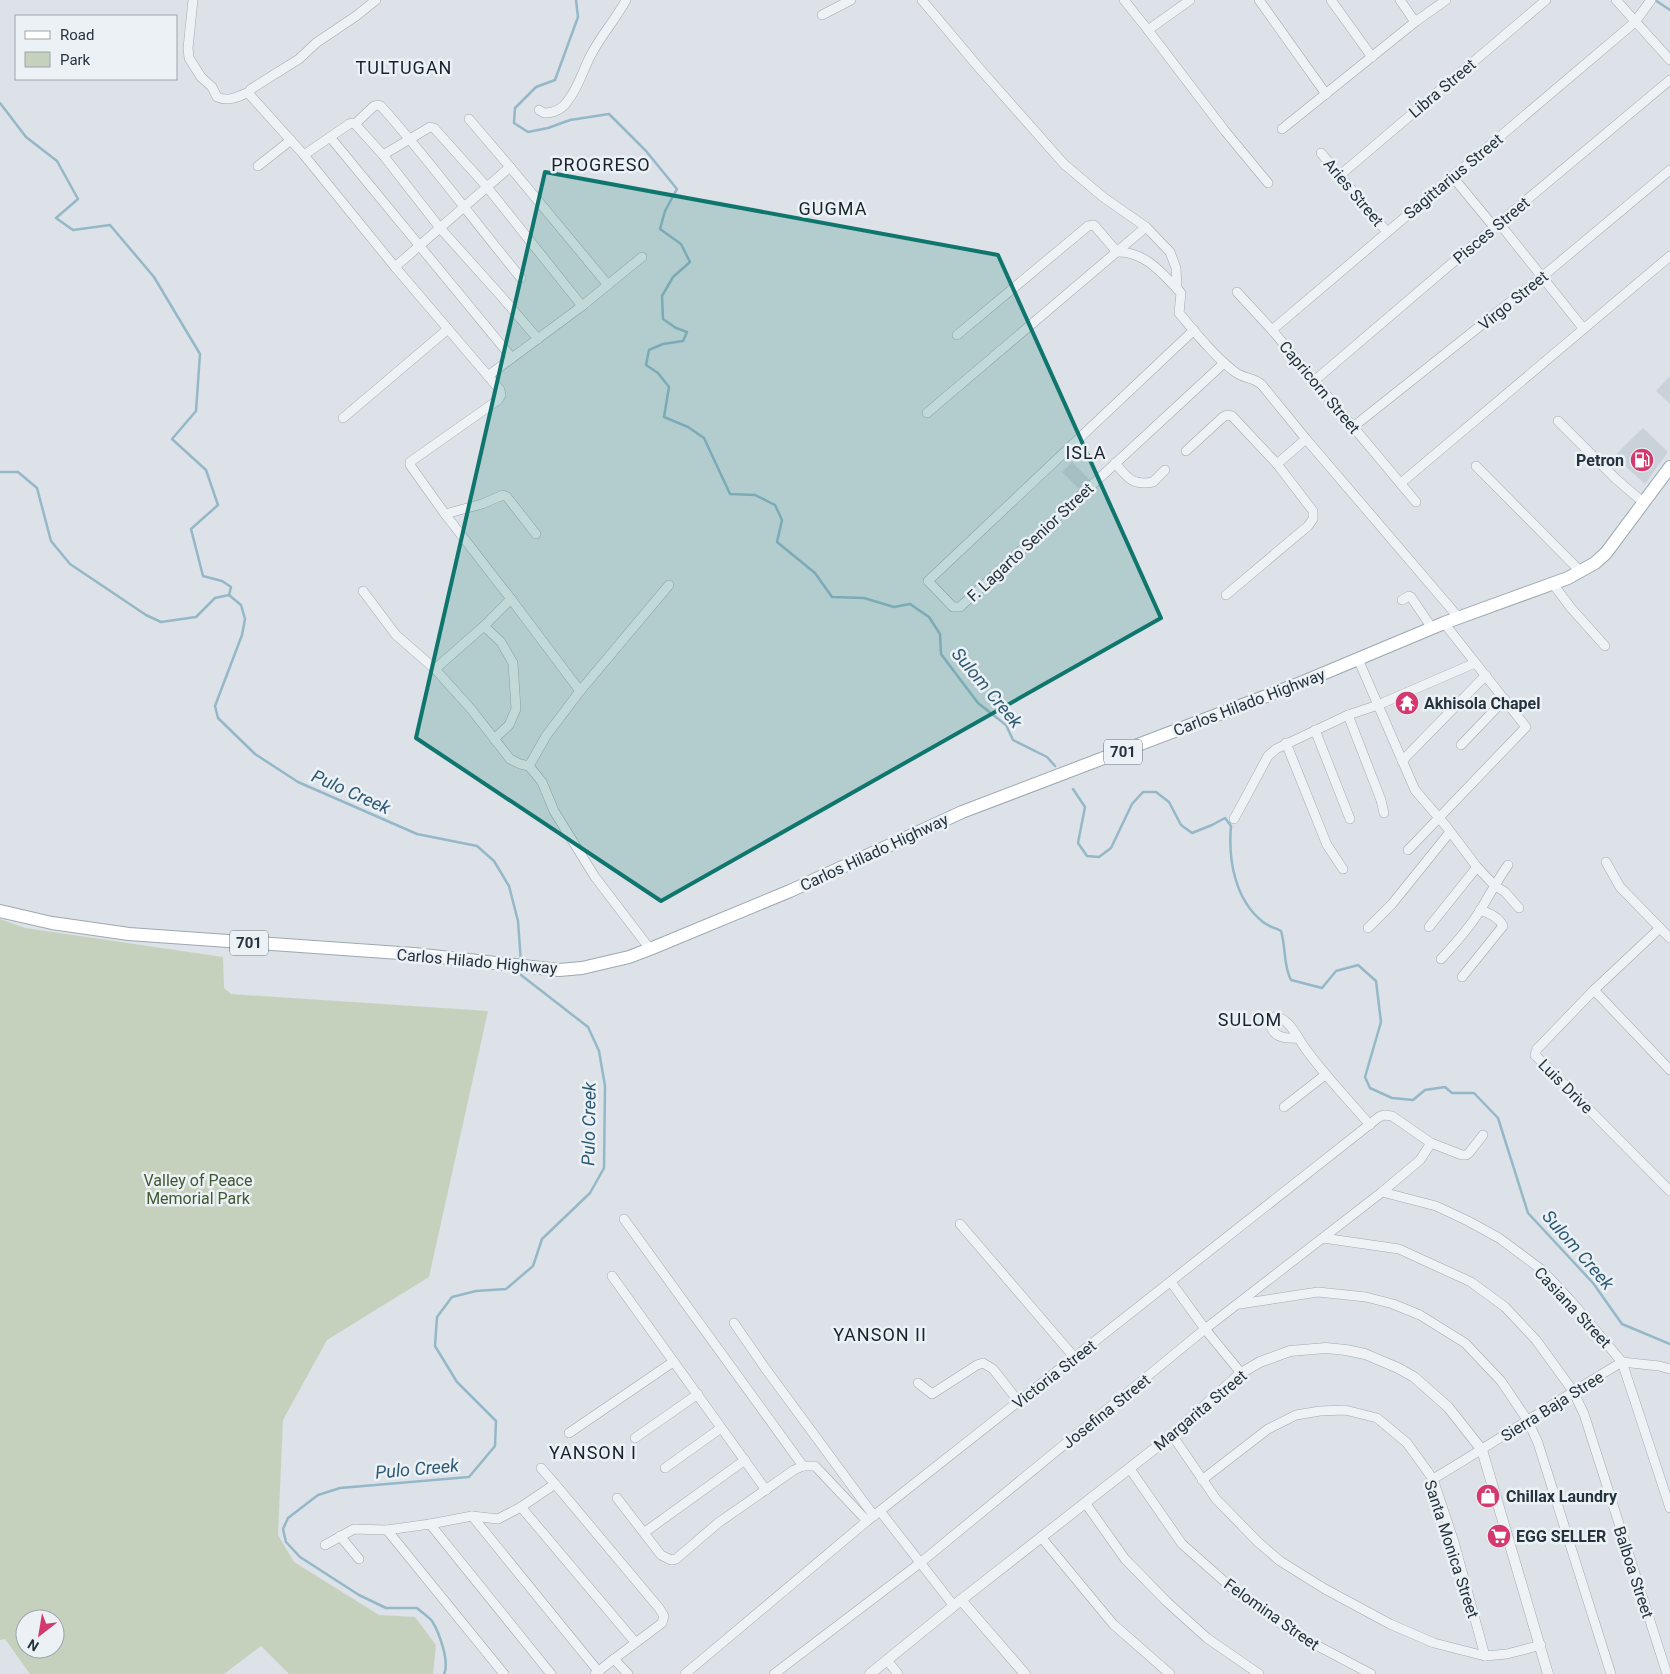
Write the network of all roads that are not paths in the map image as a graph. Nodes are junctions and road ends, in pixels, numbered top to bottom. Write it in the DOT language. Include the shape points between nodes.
graph roads {
  1 [pos="193,0"];
  2 [pos="376,0"];
  3 [pos="626,0"];
  4 [pos="851,0"];
  5 [pos="922,0"];
  6 [pos="1124,0"];
  7 [pos="1190,0"];
  8 [pos="1259,0"];
  9 [pos="1331,0"];
  10 [pos="1400,0"];
  11 [pos="1446,0"];
  12 [pos="1546,0"];
  13 [pos="1616,0"];
  14 [pos="1651,0"];
  15 [pos="822,15"];
  16 [pos="1416,22"];
  17 [pos="1635,22"];
  18 [pos="1148,30"];
  19 [pos="1372,57"];
  20 [pos="1670,60"];
  21 [pos="1670,80"];
  22 [pos="249,92"];
  23 [pos="1326,94"];
  24 [pos="539,110"];
  25 [pos="468,119"];
  26 [pos="355,124"];
  27 [pos="1282,129"];
  28 [pos="330,137"];
  29 [pos="410,139"];
  30 [pos="291,140"];
  31 [pos="1321,153"];
  32 [pos="304,155"];
  33 [pos="383,155"];
  34 [pos="258,166"];
  35 [pos="510,167"];
  36 [pos="1670,170"];
  37 [pos="1339,176"];
  38 [pos="1452,176"];
  39 [pos="1268,183"];
  40 [pos="487,187"];
  41 [pos="463,208"];
  42 [pos="1496,225"];
  43 [pos="1146,227"];
  44 [pos="440,228"];
  45 [pos="1387,232"];
  46 [pos="420,245"];
  47 [pos="1117,252"];
  48 [pos="1670,256"];
  49 [pos="642,257"];
  50 [pos="396,268"];
  51 [pos="1543,276"];
  52 [pos="521,278"];
  53 [pos="608,285"];
  54 [pos="1177,289"];
  55 [pos="1237,292"];
  56 [pos="582,306"];
  57 [pos="1583,328"];
  58 [pos="448,329"];
  59 [pos="1194,330"];
  60 [pos="1272,330"];
  61 [pos="957,335"];
  62 [pos="538,340"];
  63 [pos="512,358"];
  64 [pos="1224,363"];
  65 [pos="489,375"];
  66 [pos="1314,381"];
  67 [pos="927,413"];
  68 [pos="343,418"];
  69 [pos="1558,421"];
  70 [pos="1353,427"];
  71 [pos="1306,439"];
  72 [pos="1186,451"];
  73 [pos="1115,463"];
  74 [pos="1277,464"];
  75 [pos="1476,466"];
  76 [pos="1670,467"];
  77 [pos="1165,470"];
  78 [pos="1401,483"];
  79 [pos="1416,502"];
  80 [pos="1644,503"];
  81 [pos="445,514"];
  82 [pos="536,534"];
  83 [pos="1581,572"];
  84 [pos="1553,584"];
  85 [pos="669,586"];
  86 [pos="363,591"];
  87 [pos="1226,595"];
  88 [pos="511,599"];
  89 [pos="1402,600"];
  90 [pos="1459,618"];
  91 [pos="484,626"];
  92 [pos="1438,626"];
  93 [pos="1605,646"];
  94 [pos="1358,659"];
  95 [pos="1475,663"];
  96 [pos="435,669"];
  97 [pos="1486,676"];
  98 [pos="580,691"];
  99 [pos="1505,699"];
  100 [pos="1378,705"];
  101 [pos="1348,715"];
  102 [pos="1315,730"];
  103 [pos="494,740"];
  104 [pos="1286,742"];
  105 [pos="1461,745"];
  106 [pos="1402,761"];
  107 [pos="529,766"];
  108 [pos="1384,813"];
  109 [pos="1234,819"];
  110 [pos="1350,819"];
  111 [pos="1439,819"];
  112 [pos="1450,832"];
  113 [pos="1408,850"];
  114 [pos="1606,862"];
  115 [pos="1508,865"];
  116 [pos="1477,867"];
  117 [pos="1343,869"];
  118 [pos="1494,885"];
  119 [pos="1519,908"];
  120 [pos="1480,910"];
  121 [pos="0,911"];
  122 [pos="1429,927"];
  123 [pos="1368,928"];
  124 [pos="1660,928"];
  125 [pos="1670,938"];
  126 [pos="650,949"];
  127 [pos="1441,959"];
  128 [pos="1462,977"];
  129 [pos="1594,990"];
  130 [pos="1298,1038"];
  131 [pos="1670,1070"];
  132 [pos="1325,1074"];
  133 [pos="1284,1107"];
  134 [pos="1370,1125"];
  135 [pos="1483,1135"];
  136 [pos="1431,1143"];
  137 [pos="1670,1191"];
  138 [pos="1382,1192"];
  139 [pos="624,1219"];
  140 [pos="960,1224"];
  141 [pos="1323,1238"];
  142 [pos="612,1276"];
  143 [pos="1171,1282"];
  144 [pos="1240,1304"];
  145 [pos="734,1323"];
  146 [pos="1206,1330"];
  147 [pos="1075,1358"];
  148 [pos="673,1362"];
  149 [pos="1622,1362"];
  150 [pos="1670,1370"];
  151 [pos="1241,1373"];
  152 [pos="918,1383"];
  153 [pos="1573,1391"];
  154 [pos="698,1394"];
  155 [pos="1019,1402"];
  156 [pos="1528,1421"];
  157 [pos="722,1428"];
  158 [pos="569,1433"];
  159 [pos="1172,1435"];
  160 [pos="635,1438"];
  161 [pos="1482,1450"];
  162 [pos="746,1460"];
  163 [pos="803,1466"];
  164 [pos="541,1468"];
  165 [pos="665,1468"];
  166 [pos="1130,1468"];
  167 [pos="1433,1479"];
  168 [pos="1202,1480"];
  169 [pos="555,1484"];
  170 [pos="766,1490"];
  171 [pos="617,1498"];
  172 [pos="1086,1504"];
  173 [pos="521,1507"];
  174 [pos="1670,1508"];
  175 [pos="472,1516"];
  176 [pos="874,1516"];
  177 [pos="430,1524"];
  178 [pos="387,1530"];
  179 [pos="645,1532"];
  180 [pos="340,1536"];
  181 [pos="1041,1537"];
  182 [pos="325,1545"];
  183 [pos="359,1559"];
  184 [pos="920,1563"];
  185 [pos="957,1603"];
  186 [pos="635,1642"];
  187 [pos="1540,1645"];
  188 [pos="1485,1656"];
  189 [pos="614,1659"];
  190 [pos="886,1660"];
  191 [pos="597,1673"];
  192 [pos="504,1674"];
  193 [pos="552,1674"];
  194 [pos="628,1674"];
  195 [pos="685,1674"];
  196 [pos="774,1674"];
  197 [pos="870,1674"];
  198 [pos="898,1674"];
  199 [pos="1025,1674"];
  200 [pos="1170,1674"];
  201 [pos="1259,1674"];
  202 [pos="1371,1674"];
  203 [pos="1548,1674"];
  204 [pos="1611,1674"];
  205 [pos="1667,1674"];
  1 -- 22 [label="street" via="188,48 189,58 200,78 222,99 233,99"];
  2 -- 22 [label="street" via="299,59"];
  3 -- 24 [label="street" via="591,53 567,102 552,113"];
  4 -- 15 [label="street"];
  5 -- 43 [label="street" via="1064,164"];
  6 -- 18 [label="street"];
  7 -- 18 [label="street"];
  8 -- 23 [label="street"];
  9 -- 19 [label="street"];
  10 -- 16 [label="street"];
  11 -- 16 [label="street"];
  12 -- 37 [label="street, Libra Street"];
  13 -- 17 [label="street"];
  14 -- 17 [label="street, Sagittarius Street"];
  16 -- 19 [label="street"];
  17 -- 20 [label="street"];
  17 -- 38 [label="street, Sagittarius Street"];
  18 -- 39 [label="street"];
  19 -- 23 [label="street"];
  21 -- 42 [label="street, Pisces Street"];
  22 -- 30 [label="street"];
  23 -- 27 [label="street"];
  25 -- 35 [label="street"];
  26 -- 28 [label="street" via="349,124"];
  26 -- 29 [label="street" via="374,106 382,106"];
  26 -- 33 [label="street"];
  28 -- 32 [label="street"];
  28 -- 46 [label="street"];
  29 -- 33 [label="street"];
  29 -- 40 [label="street" via="430,127 434,128"];
  29 -- 41 [label="street"];
  30 -- 32 [label="street"];
  30 -- 34 [label="street"];
  31 -- 37 [label="street, Aries Street"];
  32 -- 50 [label="street"];
  33 -- 44 [label="street"];
  35 -- 40 [label="street"];
  35 -- 53 [label="street"];
  36 -- 51 [label="street, Virgo Street"];
  37 -- 45 [label="street, Aries Street"];
  38 -- 42 [label="street"];
  38 -- 45 [label="street, Sagittarius Street"];
  40 -- 41 [label="street"];
  40 -- 56 [label="street"];
  41 -- 44 [label="street"];
  41 -- 52 [label="street"];
  42 -- 51 [label="street"];
  42 -- 66 [label="street, Pisces Street"];
  43 -- 47 [label="street"];
  43 -- 54 [label="street" via="1175,261"];
  44 -- 46 [label="street"];
  44 -- 62 [label="street"];
  45 -- 60 [label="street, Sagittarius Street"];
  46 -- 50 [label="street"];
  46 -- 63 [label="street"];
  47 -- 54 [label="street" via="1131,253 1145,260"];
  47 -- 61 [label="street" via="1097,228 1090,225"];
  47 -- 67 [label="street"];
  48 -- 57 [label="street"];
  49 -- 53 [label="street"];
  50 -- 58 [label="street"];
  51 -- 57 [label="street"];
  51 -- 70 [label="street, Virgo Street"];
  53 -- 56 [label="street"];
  54 -- 59 [label="street" via="1181,293 1179,313"];
  55 -- 60 [label="street, Capricorn Street"];
  56 -- 62 [label="street"];
  57 -- 78 [label="street"];
  58 -- 65 [label="street"];
  58 -- 68 [label="street"];
  59 -- 64 [label="street"];
  59 -- 73 [label="street, F. Lagarto Senior Street" via="928,581 953,606 960,607"];
  60 -- 66 [label="street, Capricorn Street"];
  62 -- 63 [label="street"];
  63 -- 65 [label="street"];
  64 -- 71 [label="street" via="1240,376 1258,381"];
  64 -- 73 [label="street, F. Lagarto Senior Street"];
  65 -- 81 [label="street" via="502,396 410,462 411,469"];
  66 -- 70 [label="street, Capricorn Street"];
  69 -- 80 [label="street"];
  70 -- 78 [label="street, Capricorn Street"];
  71 -- 74 [label="street"];
  71 -- 90 [label="street"];
  72 -- 74 [label="street" via="1223,417 1230,415"];
  73 -- 77 [label="street" via="1131,481 1137,483 1153,482"];
  74 -- 87 [label="street" via="1313,511 1313,519"];
  75 -- 83 [label="street"];
  76 -- 80 [label="main road, Carlos Hilado Highway / 701"];
  78 -- 79 [label="street, Capricorn Street"];
  80 -- 83 [label="main road, Carlos Hilado Highway / 701" via="1606,554"];
  81 -- 82 [label="street" via="503,495"];
  81 -- 88 [label="street"];
  83 -- 84 [label="main road, Carlos Hilado Highway / 701"];
  84 -- 90 [label="main road, Carlos Hilado Highway / 701"];
  84 -- 93 [label="street"];
  85 -- 98 [label="street"];
  86 -- 96 [label="street" via="396,635"];
  88 -- 91 [label="street"];
  88 -- 98 [label="street"];
  89 -- 92 [label="street" via="1409,596"];
  90 -- 92 [label="main road, Carlos Hilado Highway / 701"];
  91 -- 96 [label="street"];
  91 -- 103 [label="street" via="501,642 513,663 516,709 509,725"];
  92 -- 94 [label="main road, Carlos Hilado Highway / 701"];
  92 -- 95 [label="street"];
  94 -- 100 [label="street"];
  94 -- 126 [label="main road, Carlos Hilado Highway / 701" via="962,812"];
  95 -- 97 [label="street"];
  95 -- 100 [label="street"];
  96 -- 103 [label="street"];
  97 -- 99 [label="street"];
  97 -- 106 [label="street"];
  98 -- 107 [label="street" via="546,736"];
  99 -- 105 [label="street"];
  99 -- 111 [label="street" via="1526,728"];
  100 -- 101 [label="street"];
  100 -- 106 [label="street"];
  101 -- 102 [label="street"];
  101 -- 108 [label="street"];
  102 -- 104 [label="street"];
  102 -- 110 [label="street"];
  103 -- 107 [label="street" via="510,758"];
  104 -- 109 [label="street" via="1268,756"];
  104 -- 117 [label="street" via="1328,845"];
  106 -- 111 [label="street" via="1415,790"];
  107 -- 126 [label="street" via="542,782 554,810 596,877"];
  111 -- 112 [label="street"];
  111 -- 113 [label="street"];
  112 -- 116 [label="street"];
  112 -- 123 [label="street" via="1392,904"];
  114 -- 124 [label="street" via="1620,887"];
  115 -- 118 [label="street"];
  116 -- 118 [label="street"];
  116 -- 122 [label="street"];
  118 -- 119 [label="street"];
  118 -- 120 [label="street"];
  120 -- 127 [label="street"];
  120 -- 128 [label="street" via="1492,914 1503,926"];
  121 -- 126 [label="main road, Carlos Hilado Highway / 701" via="52,924 129,934 414,954 558,970 582,968"];
  124 -- 125 [label="street"];
  124 -- 129 [label="street, Luis Drive"];
  129 -- 131 [label="street"];
  129 -- 137 [label="street, Luis Drive" via="1537,1049 1535,1055"];
  130 -- 132 [label="street"];
  132 -- 133 [label="street"];
  132 -- 134 [label="street"];
  134 -- 136 [label="street, Victoria Street" via="1384,1115 1392,1116"];
  134 -- 143 [label="street, Victoria Street"];
  135 -- 136 [label="street, Victoria Street" via="1466,1155"];
  136 -- 138 [label="street, Josefina Street" via="1420,1160"];
  138 -- 141 [label="street, Josefina Street"];
  138 -- 149 [label="street, Casiana Street" via="1436,1206 1499,1238 1542,1270"];
  139 -- 163 [label="street"];
  140 -- 147 [label="street"];
  141 -- 144 [label="street, Josefina Street"];
  141 -- 153 [label="street, Balboa Street" via="1399,1249 1471,1282 1505,1307 1536,1340"];
  142 -- 148 [label="street"];
  143 -- 146 [label="street"];
  143 -- 147 [label="street, Victoria Street"];
  144 -- 146 [label="street, Josefina Street"];
  144 -- 156 [label="street" via="1318,1292 1366,1297 1393,1304 1420,1315 1465,1343 1501,1381"];
  145 -- 176 [label="street"];
  146 -- 151 [label="street"];
  146 -- 184 [label="street, Josefina Street"];
  147 -- 155 [label="street, Victoria Street"];
  148 -- 154 [label="street"];
  148 -- 158 [label="street"];
  149 -- 150 [label="street"];
  149 -- 153 [label="street, Sierra Baja Stree"];
  149 -- 174 [label="street, Casiana Street"];
  151 -- 159 [label="street, Margarita Street"];
  151 -- 161 [label="street, Margarita Street" via="1290,1351 1326,1348 1365,1354 1398,1368 1432,1391 1448,1406"];
  152 -- 155 [label="street" via="932,1394 983,1363 993,1369"];
  153 -- 156 [label="street, Sierra Baja Stree"];
  153 -- 205 [label="street, Balboa Street" via="1584,1414"];
  154 -- 157 [label="street"];
  154 -- 160 [label="street"];
  155 -- 176 [label="street, Victoria Street"];
  156 -- 161 [label="street, Sierra Baja Stree"];
  156 -- 204 [label="street" via="1538,1443"];
  157 -- 162 [label="street"];
  157 -- 165 [label="street"];
  159 -- 166 [label="street, Margarita Street"];
  159 -- 168 [label="street"];
  161 -- 167 [label="street, Sierra Baja Stree"];
  161 -- 187 [label="street, Margarita Street"];
  162 -- 170 [label="street"];
  162 -- 179 [label="street"];
  163 -- 170 [label="street"];
  163 -- 176 [label="street" via="815,1466"];
  164 -- 169 [label="street"];
  166 -- 172 [label="street, Margarita Street"];
  166 -- 202 [label="street, Felomina Street" via="1182,1544 1242,1597 1297,1635"];
  167 -- 168 [label="street, Santa Monica Street" via="1407,1443 1377,1418 1345,1410 1296,1415 1268,1429"];
  167 -- 188 [label="street, Santa Monica Street"];
  168 -- 188 [label="street" via="1258,1542 1325,1590 1390,1624 1434,1642"];
  169 -- 173 [label="street"];
  169 -- 186 [label="street" via="664,1616 662,1623"];
  170 -- 179 [label="street" via="718,1523 676,1559 661,1555"];
  171 -- 179 [label="street"];
  172 -- 181 [label="street, Margarita Street"];
  172 -- 201 [label="street" via="1125,1559 1167,1602 1207,1638"];
  173 -- 175 [label="street" via="498,1519"];
  173 -- 186 [label="street"];
  175 -- 177 [label="street"];
  175 -- 191 [label="street"];
  176 -- 184 [label="street"];
  176 -- 195 [label="street, Victoria Street"];
  177 -- 178 [label="street"];
  177 -- 193 [label="street"];
  178 -- 180 [label="street" via="354,1529"];
  178 -- 192 [label="street"];
  180 -- 182 [label="street"];
  180 -- 183 [label="street"];
  181 -- 185 [label="street, Margarita Street"];
  181 -- 200 [label="street" via="1113,1624"];
  184 -- 185 [label="street"];
  184 -- 196 [label="street, Josefina Street"];
  185 -- 190 [label="street, Margarita Street"];
  185 -- 199 [label="street"];
  186 -- 189 [label="street"];
  187 -- 188 [label="street" via="1508,1654"];
  187 -- 203 [label="street, Margarita Street"];
  189 -- 191 [label="street"];
  189 -- 194 [label="street"];
  190 -- 197 [label="street, Margarita Street"];
  190 -- 198 [label="street"];
}
